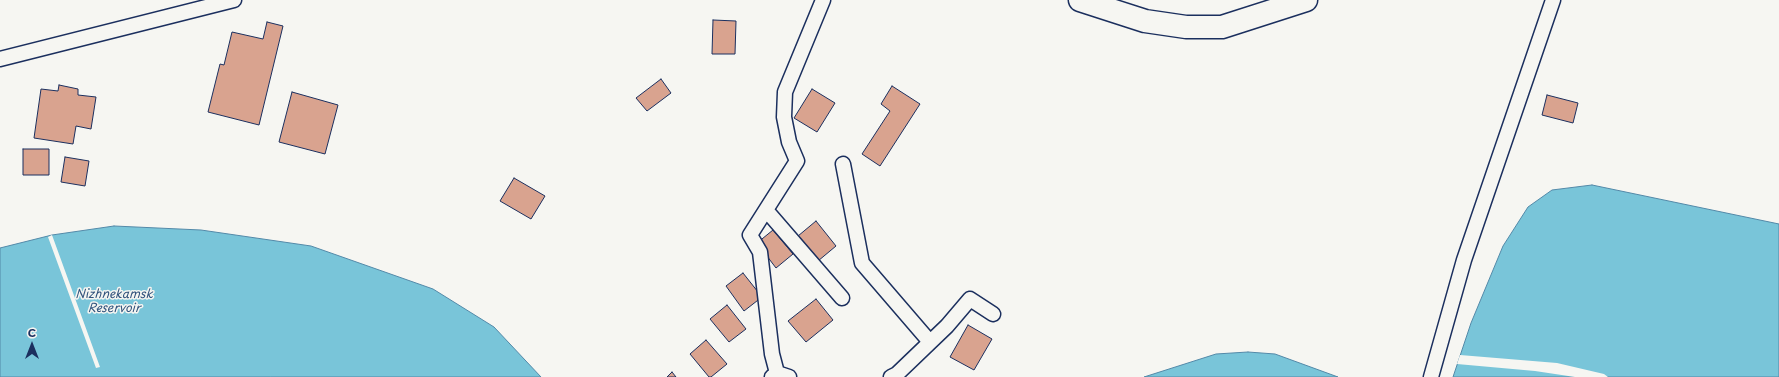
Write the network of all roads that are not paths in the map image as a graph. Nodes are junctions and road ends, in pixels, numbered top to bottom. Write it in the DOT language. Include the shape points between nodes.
graph roads {
  1 [pos="234,0"];
  2 [pos="823,0"];
  3 [pos="1080,0"];
  4 [pos="1306,0"];
  5 [pos="1553,0"];
  6 [pos="0,59"];
  7 [pos="844,164"];
  8 [pos="766,210"];
  9 [pos="842,298"];
  10 [pos="992,314"];
  11 [pos="930,342"];
  12 [pos="780,376"];
  13 [pos="892,377"];
  14 [pos="1431,377"];
  1 -- 6 [label="lane"];
  2 -- 8 [label="lane" via="785,92 784,117 789,142 797,161"];
  3 -- 4 [label="street" via="1145,21 1186,27 1222,27"];
  5 -- 14 [label="lane" via="1464,260"];
  7 -- 11 [label="lane" via="862,263"];
  8 -- 9 [label="lane"];
  8 -- 12 [label="lane" via="750,236 760,252 772,354"];
  10 -- 11 [label="lane" via="970,299"];
  11 -- 13 [label="lane"];
}
